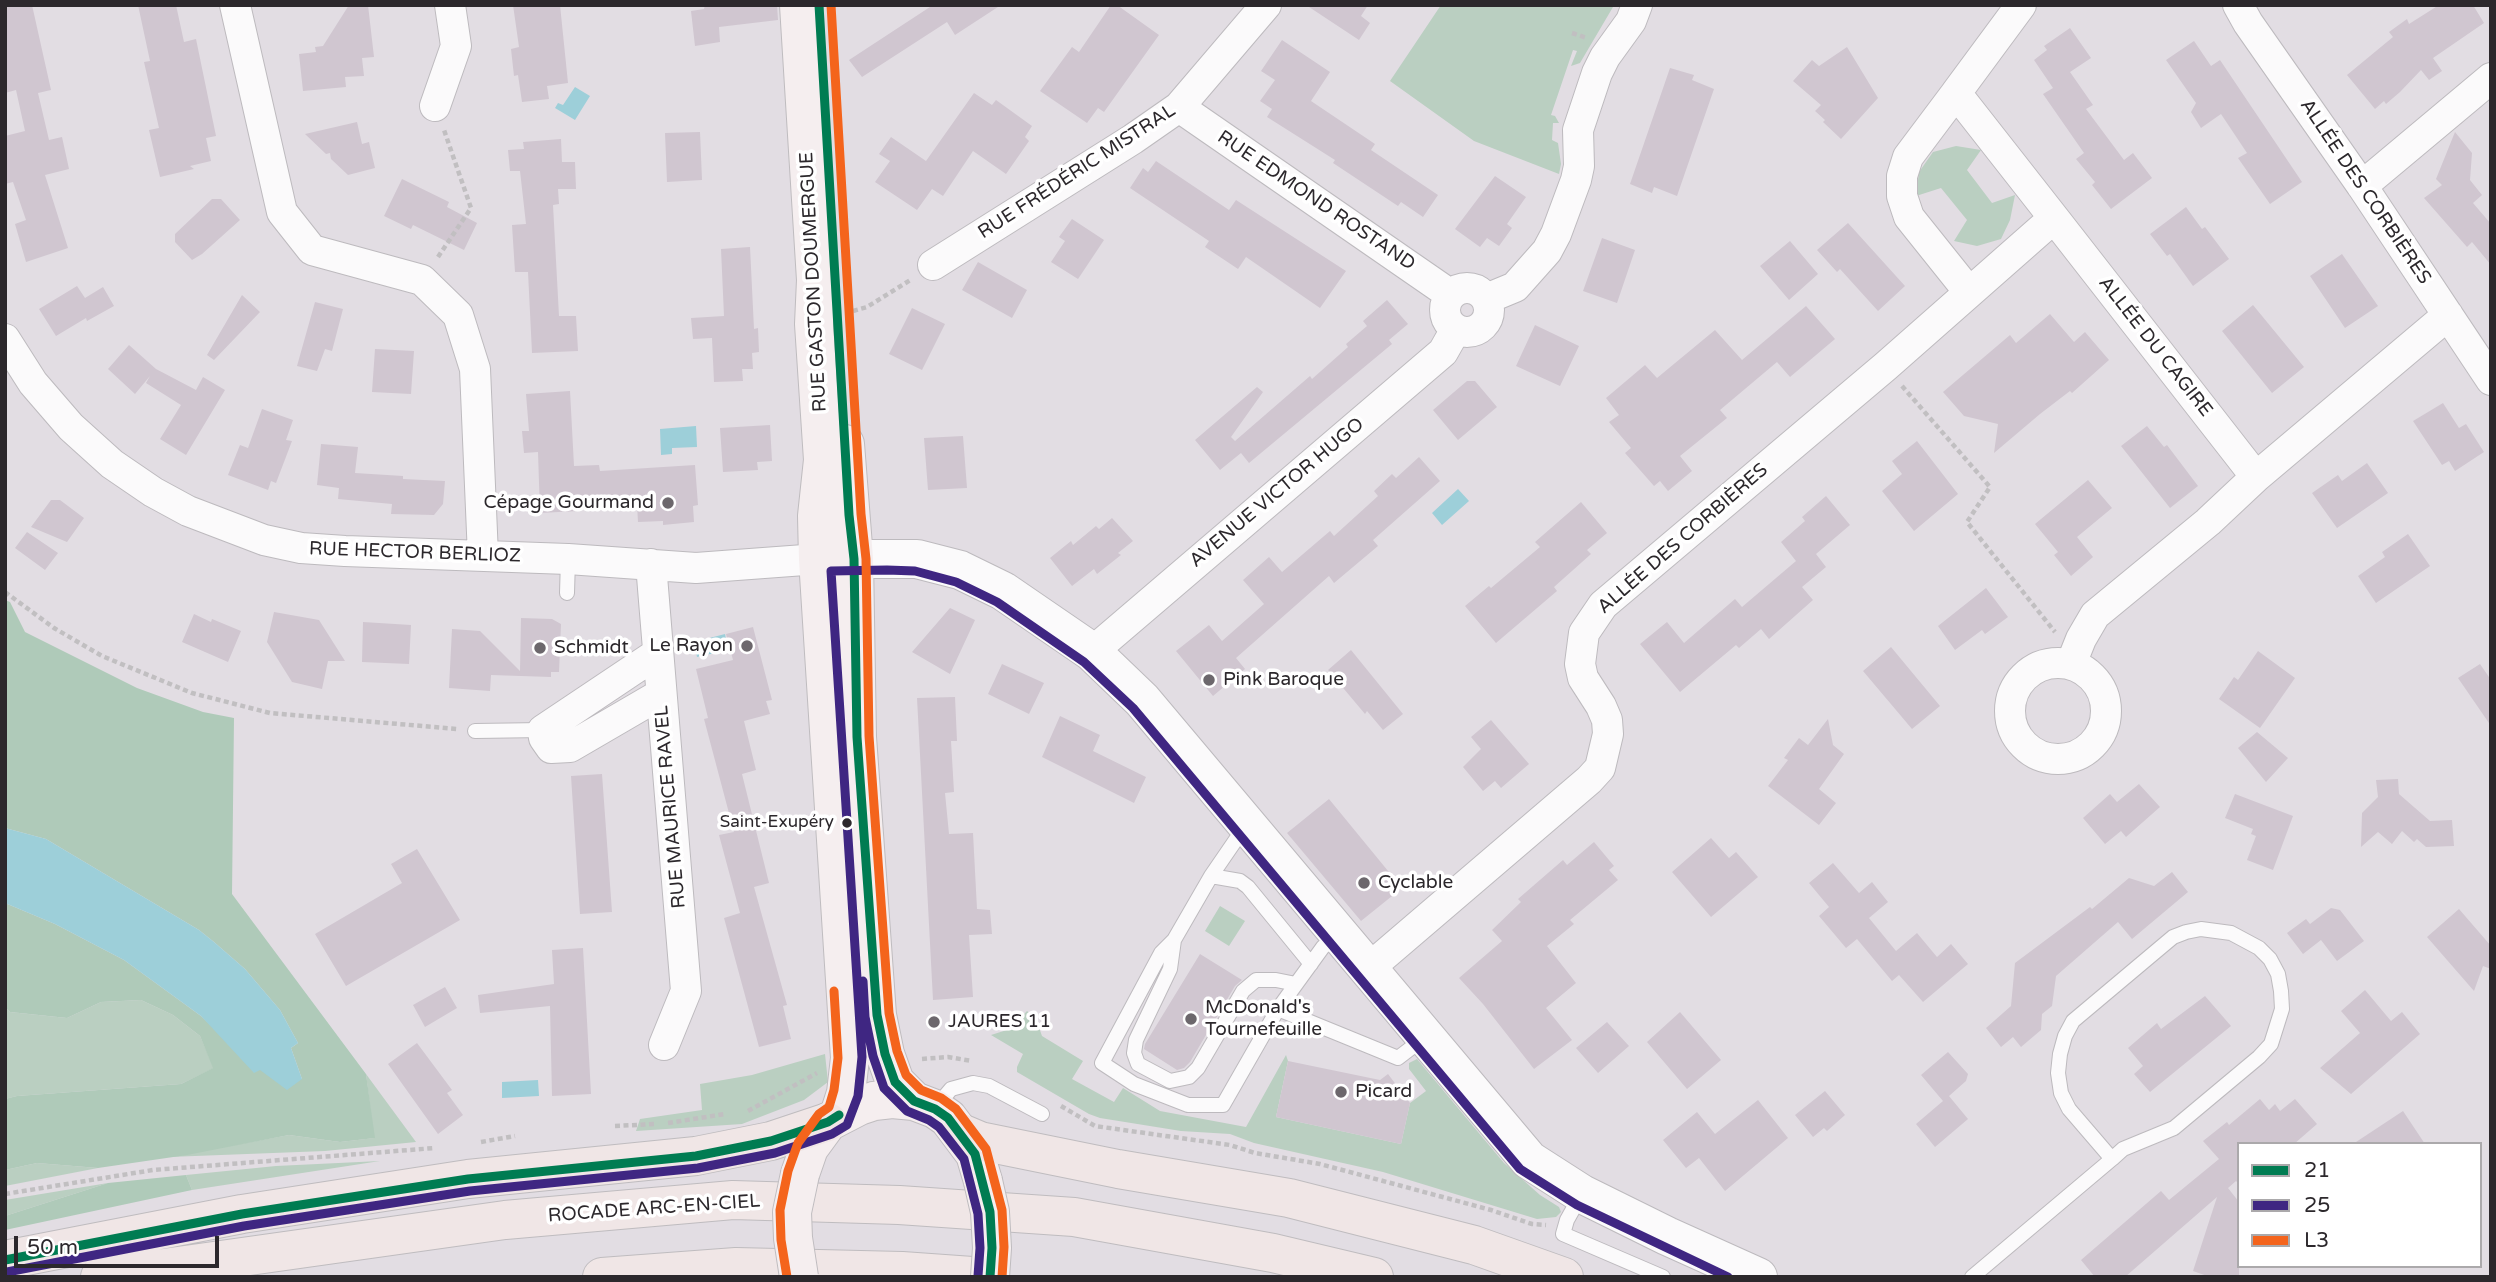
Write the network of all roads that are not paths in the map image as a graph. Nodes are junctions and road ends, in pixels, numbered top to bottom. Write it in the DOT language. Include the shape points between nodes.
graph roads {
  1 [pos="235,5"];
  2 [pos="450,5"];
  3 [pos="799,5"];
  4 [pos="819,5"];
  5 [pos="1266,5"];
  6 [pos="1637,5"];
  7 [pos="2021,5"];
  8 [pos="2238,5"];
  9 [pos="2491,78"];
  10 [pos="1956,93"];
  11 [pos="435,106"];
  12 [pos="1179,107"];
  13 [pos="2362,186"];
  14 [pos="2054,218"];
  15 [pos="933,265"];
  16 [pos="1969,292"];
  17 [pos="1451,295"];
  18 [pos="1486,299"];
  19 [pos="2448,315"];
  20 [pos="1456,329"];
  21 [pos="5,339"];
  22 [pos="2491,380"];
  23 [pos="2256,477"];
  24 [pos="483,556"];
  25 [pos="568,559"];
  26 [pos="836,559"];
  27 [pos="651,564"];
  28 [pos="567,593"];
  29 [pos="1092,652"];
  30 [pos="658,653"];
  31 [pos="2071,664"];
  32 [pos="661,694"];
  33 [pos="543,730"];
  34 [pos="475,731"];
  35 [pos="1247,824"];
  36 [pos="1211,876"];
  37 [pos="1340,935"];
  38 [pos="1174,940"];
  39 [pos="1311,964"];
  40 [pos="1368,969"];
  41 [pos="1296,984"];
  42 [pos="1278,1009"];
  43 [pos="1425,1037"];
  44 [pos="664,1045"];
  45 [pos="936,1114"];
  46 [pos="1042,1114"];
  47 [pos="833,1118"];
  48 [pos="2112,1159"];
  49 [pos="1574,1207"];
  50 [pos="5,1260"];
  51 [pos="100,1277"];
  52 [pos="602,1277"];
  53 [pos="799,1277"];
  54 [pos="988,1277"];
  55 [pos="1374,1277"];
  56 [pos="1564,1277"];
  57 [pos="1663,1277"];
  58 [pos="1758,1277"];
  59 [pos="1972,1277"];
  1 -- 24 [label="street" via="282,212 312,250 422,280 458,315 475,369"];
  2 -- 11 [label="street" via="456,46"];
  3 -- 26 [label="main road, RUE GASTON DOUMERGUE" via="823,460 817,516"];
  4 -- 26 [label="main road, RUE GASTON DOUMERGUE" via="848,502"];
  5 -- 12 [label="street, RUE FRÉDÉRIC MISTRAL"];
  6 -- 18 [label="street" via="1597,73 1578,130 1576,180 1556,234 1515,287"];
  7 -- 10 [label="street"];
  8 -- 13 [label="street, ALLÉE DES CORBIÈRES"];
  9 -- 13 [label="street"];
  10 -- 14 [label="street"];
  10 -- 16 [label="street" via="1908,157 1902,196 1909,217"];
  12 -- 15 [label="street, RUE FRÉDÉRIC MISTRAL"];
  12 -- 17 [label="street, RUE EDMOND ROSTAND"];
  13 -- 19 [label="street, ALLÉE DES CORBIÈRES"];
  14 -- 16 [label="street, ALLÉE DES CORBIÈRES"];
  14 -- 23 [label="street, ALLÉE DU CAGIRE"];
  16 -- 40 [label="street, ALLÉE DES CORBIÈRES" via="1603,605 1584,633 1580,664 1607,720 1600,768"];
  17 -- 18 [label="street" via="1474,289"];
  17 -- 20 [label="street" via="1446,314"];
  18 -- 20 [label="street" via="1486,322 1471,331"];
  19 -- 22 [label="street, ALLÉE DES CORBIÈRES"];
  19 -- 23 [label="street"];
  20 -- 29 [label="street, AVENUE VICTOR HUGO" via="1443,352"];
  21 -- 24 [label="street, RUE HECTOR BERLIOZ" via="33,383 71,427 112,464 188,511 264,540 301,548"];
  23 -- 31 [label="street" via="2095,615"];
  24 -- 25 [label="street, RUE HECTOR BERLIOZ"];
  25 -- 27 [label="street, RUE HECTOR BERLIOZ"];
  25 -- 28 [label="lane"];
  26 -- 27 [label="street, RUE HECTOR BERLIOZ" via="696,568"];
  26 -- 29 [label="street" via="917,559 960,570 1012,596"];
  26 -- 45 [label="main road" via="857,737 877,1015 895,1082"];
  26 -- 47 [label="main road" via="850,1058 846,1093"];
  27 -- 30 [label="street, RUE MAURICE RAVEL"];
  29 -- 35 [label="street" via="1142,700"];
  30 -- 32 [label="street, RUE MAURICE RAVEL"];
  30 -- 33 [label="street"];
  32 -- 33 [label="street" via="570,747 551,748"];
  32 -- 44 [label="street, RUE MAURICE RAVEL" via="686,991"];
  33 -- 34 [label="lane"];
  35 -- 36 [label="lane"];
  35 -- 37 [label="street"];
  36 -- 38 [label="lane"];
  36 -- 39 [label="lane" via="1248,887"];
  37 -- 39 [label="lane" via="1323,947"];
  37 -- 40 [label="street"];
  38 -- 41 [label="lane" via="1170,969 1134,1053 1138,1064 1170,1081 1189,1077 1198,1068 1244,991 1256,980"];
  38 -- 42 [label="lane" via="1161,953 1102,1063 1134,1084 1188,1105 1223,1105"];
  39 -- 41 [label="lane"];
  40 -- 43 [label="street"];
  41 -- 42 [label="lane"];
  42 -- 43 [label="lane" via="1398,1058"];
  43 -- 49 [label="street"];
  45 -- 46 [label="lane" via="951,1089 973,1083 989,1086"];
  45 -- 47 [label="main road" via="892,1099 874,1101"];
  45 -- 54 [label="main road, bridge" via="975,1154 984,1181 992,1248"];
  45 -- 56 [label="highway" via="981,1140 1289,1198 1474,1245"];
  47 -- 50 [label="highway" via="771,1141 696,1156 455,1181 242,1214"];
  47 -- 53 [label="main road, bridge" via="810,1148 800,1174 792,1212"];
  48 -- 48 [label="lane" via="2123,1149 2186,1119 2271,1044 2282,1009 2281,991 2270,959 2259,948 2231,933 2201,929 2173,937 2073,1021 2060,1054 2062,1093 2069,1109"];
  48 -- 59 [label="lane"];
  49 -- 57 [label="lane" via="1563,1234"];
  49 -- 58 [label="street" via="1677,1241"];
  51 -- 55 [label="highway, ROCADE ARC-EN-CIEL" via="505,1220 733,1200 1074,1217 1273,1253"];
  52 -- 54 [label="highway" via="736,1267"];
}
